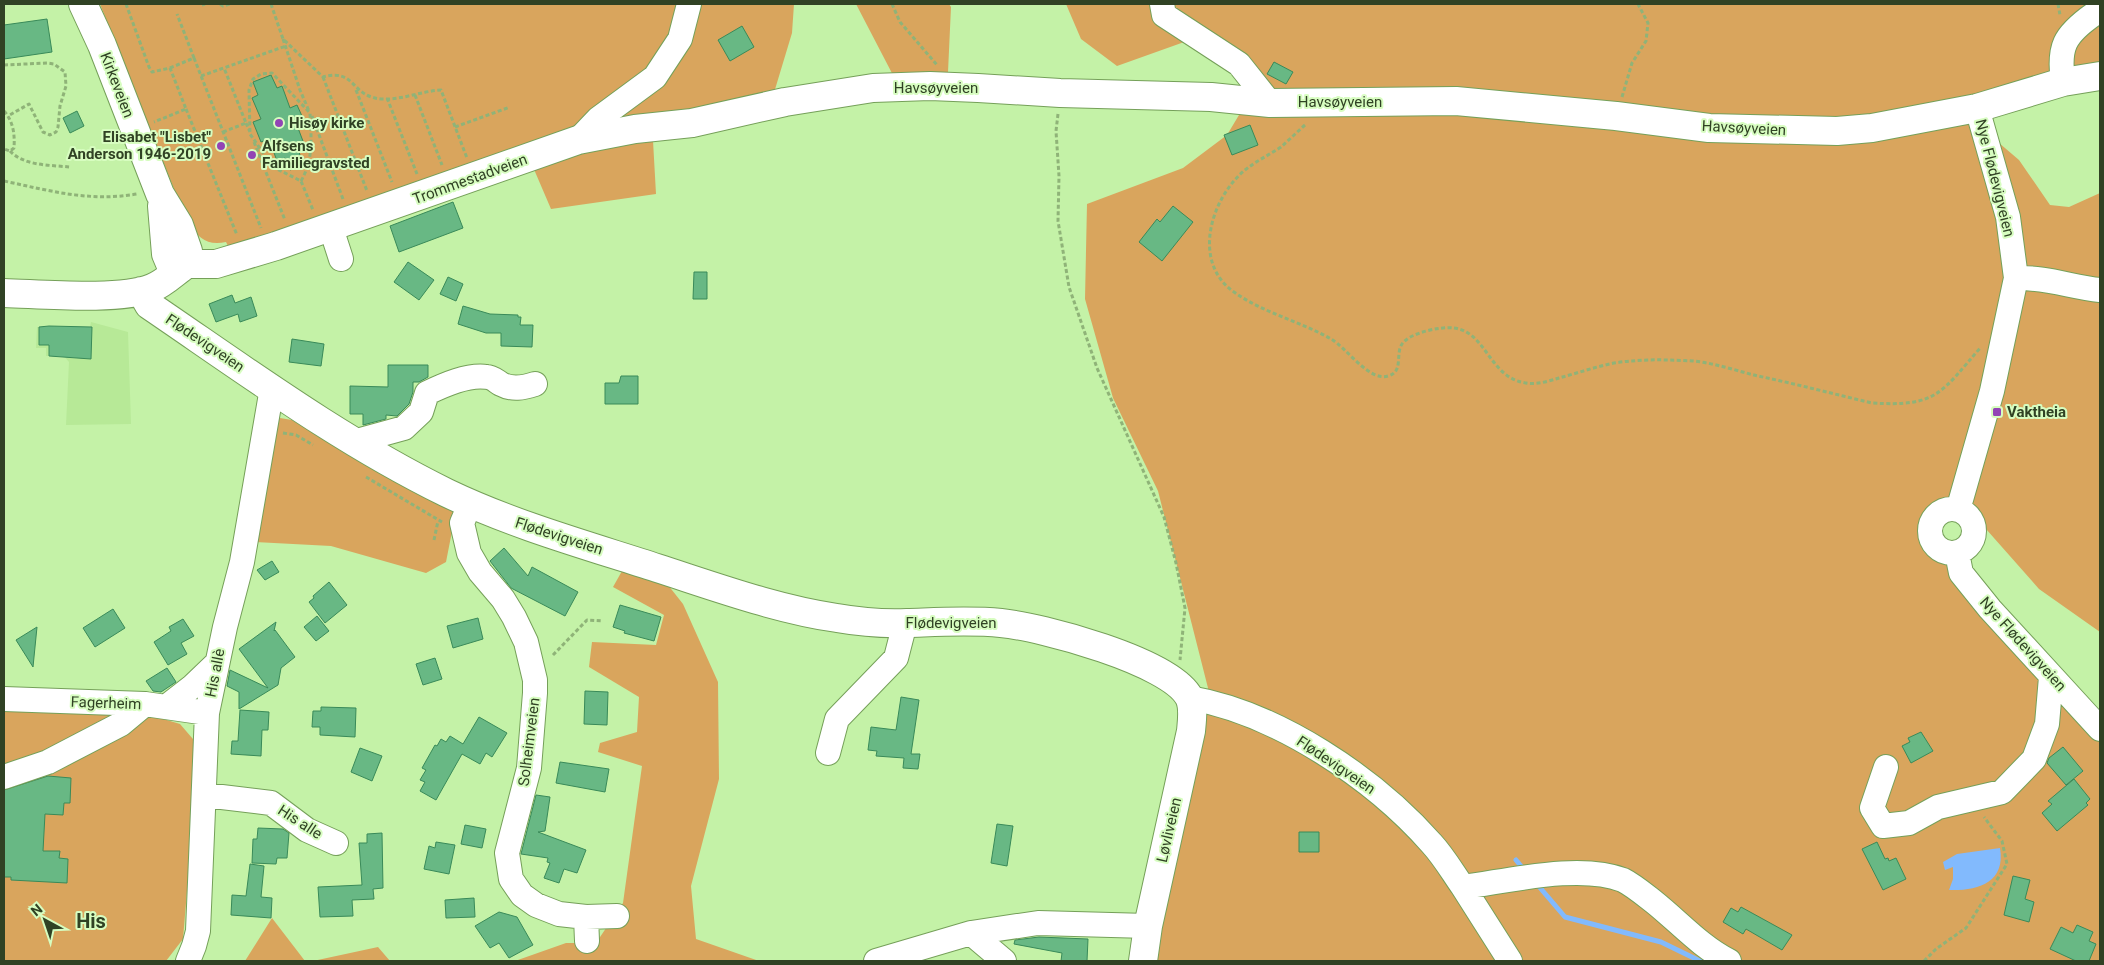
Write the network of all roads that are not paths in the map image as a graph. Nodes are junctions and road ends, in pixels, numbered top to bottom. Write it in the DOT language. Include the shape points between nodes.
graph roads {
  1 [pos="83,4"];
  2 [pos="689,4"];
  3 [pos="1162,4"];
  4 [pos="2094,14"];
  5 [pos="2100,76"];
  6 [pos="2063,82"];
  7 [pos="1270,103"];
  8 [pos="1977,108"];
  9 [pos="578,140"];
  10 [pos="331,218"];
  11 [pos="341,260"];
  12 [pos="181,268"];
  13 [pos="2016,278"];
  14 [pos="2100,290"];
  15 [pos="141,291"];
  16 [pos="4,293"];
  17 [pos="535,384"];
  18 [pos="272,388"];
  19 [pos="353,442"];
  20 [pos="1958,510"];
  21 [pos="466,513"];
  22 [pos="1956,554"];
  23 [pos="905,624"];
  24 [pos="217,663"];
  25 [pos="2051,677"];
  26 [pos="1184,691"];
  27 [pos="4,699"];
  28 [pos="155,706"];
  29 [pos="207,713"];
  30 [pos="2100,729"];
  31 [pos="828,752"];
  32 [pos="1886,767"];
  33 [pos="4,777"];
  34 [pos="205,795"];
  35 [pos="336,843"];
  36 [pos="1463,888"];
  37 [pos="617,916"];
  38 [pos="586,917"];
  39 [pos="1148,926"];
  40 [pos="971,933"];
  41 [pos="588,941"];
  42 [pos="188,961"];
  43 [pos="876,961"];
  44 [pos="1004,961"];
  45 [pos="1143,961"];
  46 [pos="1510,961"];
  47 [pos="1729,961"];
  1 -- 12 [label="main road, Kirkeveien" via="134,129 150,194 182,233 188,251"];
  2 -- 9 [label="street, Trommestadveien" via="680,39 655,77 598,120"];
  3 -- 7 [label="street" via="1164,16 1239,64"];
  4 -- 6 [label="street" via="2081,23 2062,49"];
  5 -- 6 [label="main road, Havsøyveien"];
  6 -- 8 [label="main road, Havsøyveien"];
  7 -- 8 [label="main road, Havsøyveien" via="1456,101 1709,128 1837,131 1872,128"];
  7 -- 9 [label="main road, Havsøyveien" via="1211,97 953,87 872,88 785,102 692,123"];
  8 -- 13 [label="street, Nye Flødevigveien" via="2008,217"];
  9 -- 10 [label="main road, Trommestadveien" via="474,177"];
  10 -- 11 [label="street"];
  10 -- 12 [label="main road, Trommestadveien" via="216,264"];
  12 -- 15 [label="main road" via="153,288"];
  13 -- 14 [label="street" via="2035,277"];
  13 -- 20 [label="street, Nye Flødevigveien" via="1992,391"];
  15 -- 16 [label="main road" via="117,294"];
  15 -- 18 [label="main road, Flødevigveien" via="149,305"];
  17 -- 19 [label="street" via="511,387 489,377 477,376 446,385 427,392 421,412 404,428"];
  18 -- 19 [label="main road, Flødevigveien"];
  18 -- 24 [label="street, His allè" via="242,562"];
  19 -- 21 [label="main road, Flødevigveien"];
  20 -- 22 [label="street" via="1970,518 1975,532 1969,546"];
  20 -- 22 [label="street" via="1944,510 1937,514 1930,527 1936,547 1942,552"];
  21 -- 23 [label="main road, Flødevigveien" via="504,518 711,586 800,611"];
  21 -- 38 [label="street, Solheimveien" via="468,553 503,599 526,642 535,680 529,768 508,853 511,879 522,895 536,905 558,914"];
  22 -- 25 [label="street, Nye Flødevigveien" via="1961,573"];
  23 -- 26 [label="main road, Flødevigveien" via="970,621 1023,626 1126,658 1162,673"];
  23 -- 31 [label="street" via="896,658 837,719"];
  24 -- 28 [label="street" via="193,686"];
  24 -- 29 [label="street, His allè"];
  25 -- 30 [label="street, Nye Flødevigveien"];
  25 -- 32 [label="street" via="2047,724 2034,759 2002,792 1938,807 1909,823 1883,826 1872,808"];
  26 -- 36 [label="street, Flødevigveien" via="1282,729 1343,765 1385,797 1432,844"];
  26 -- 39 [label="main road, Løvliveien" via="1192,714 1191,731"];
  27 -- 28 [label="street, Fagerheim"];
  28 -- 29 [label="street, Fagerheim"];
  28 -- 33 [label="street" via="48,762"];
  29 -- 34 [label="street, His allè"];
  34 -- 35 [label="street, His alle" via="271,803 307,830"];
  34 -- 42 [label="street, His allè" via="198,931"];
  36 -- 46 [label="street, Flødevigveien"];
  36 -- 47 [label="street" via="1590,872 1624,880 1715,954"];
  37 -- 38 [label="street, Solheimveien"];
  38 -- 41 [label="street"];
  39 -- 40 [label="street" via="1038,923"];
  39 -- 45 [label="main road, Løvliveien"];
  40 -- 43 [label="street"];
  40 -- 44 [label="street"];
}
